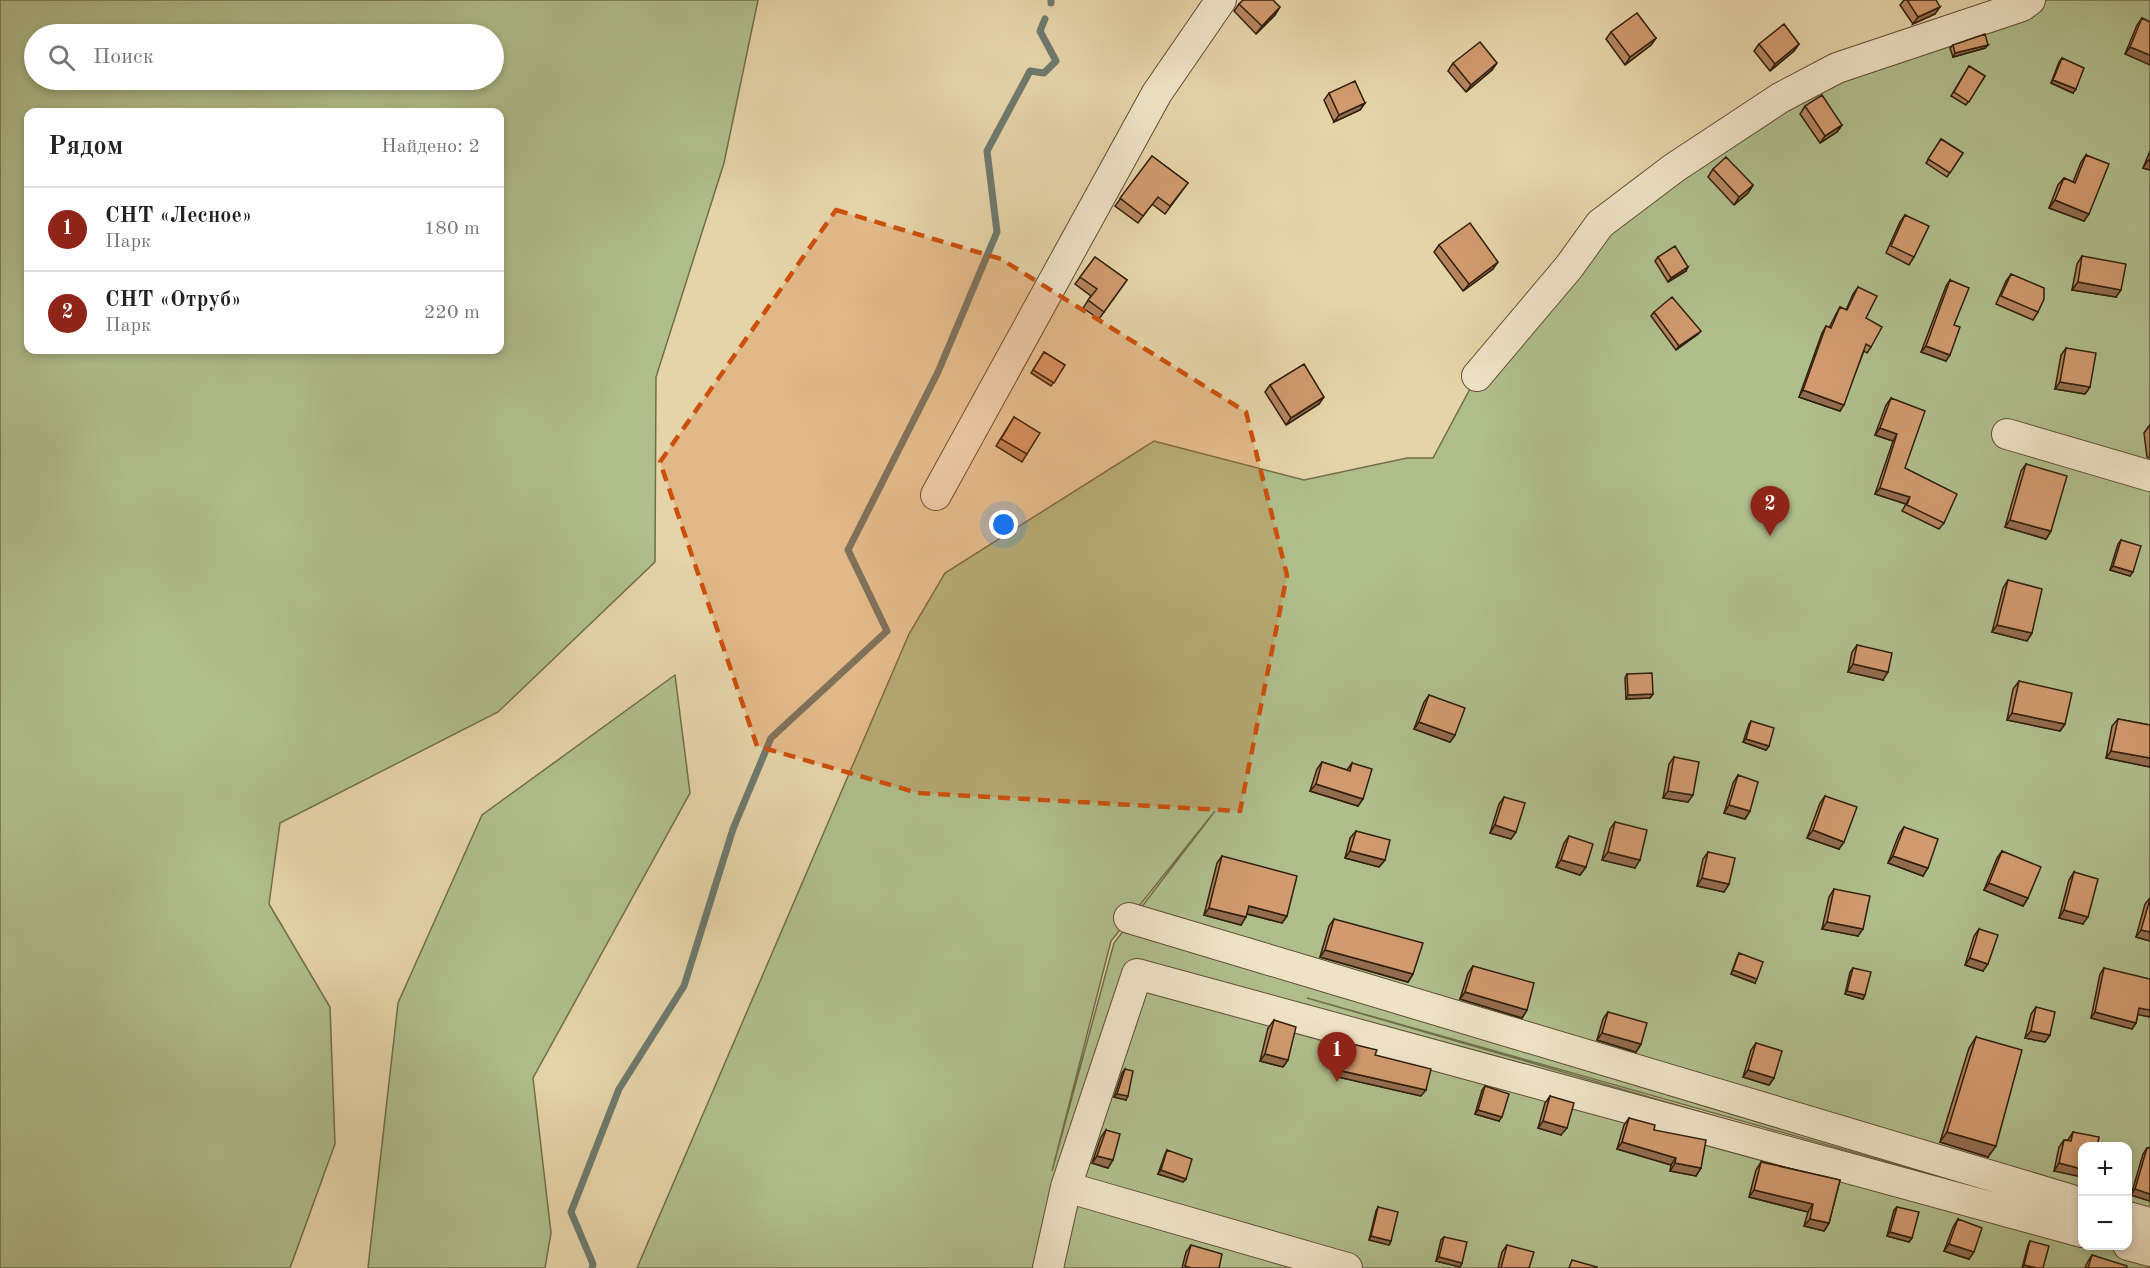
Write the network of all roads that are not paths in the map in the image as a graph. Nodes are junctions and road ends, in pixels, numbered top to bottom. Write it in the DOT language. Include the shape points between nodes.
graph roads {
  1 [pos="1221,0"];
  2 [pos="2030,0"];
  3 [pos="1477,376"];
  4 [pos="2007,434"];
  5 [pos="2150,476"];
  6 [pos="936,495"];
  7 [pos="1129,918"];
  8 [pos="1066,1187"];
  9 [pos="2078,1202"];
  10 [pos="2132,1218"];
  11 [pos="2150,1223"];
  12 [pos="2078,1232"];
  13 [pos="2132,1246"];
  14 [pos="2150,1251"];
  15 [pos="1048,1268"];
  16 [pos="1347,1268"];
  1 -- 6 [label="street" via="1157,93"];
  2 -- 3 [label="street" via="2022,6 1837,68 1780,98 1674,168 1600,224"];
  4 -- 5 [label="street"];
  7 -- 9 [label="street"];
  8 -- 12 [label="street" via="1137,974"];
  8 -- 15 [label="street"];
  8 -- 16 [label="street"];
  10 -- 11 [label="street"];
  13 -- 14 [label="street"];
}
